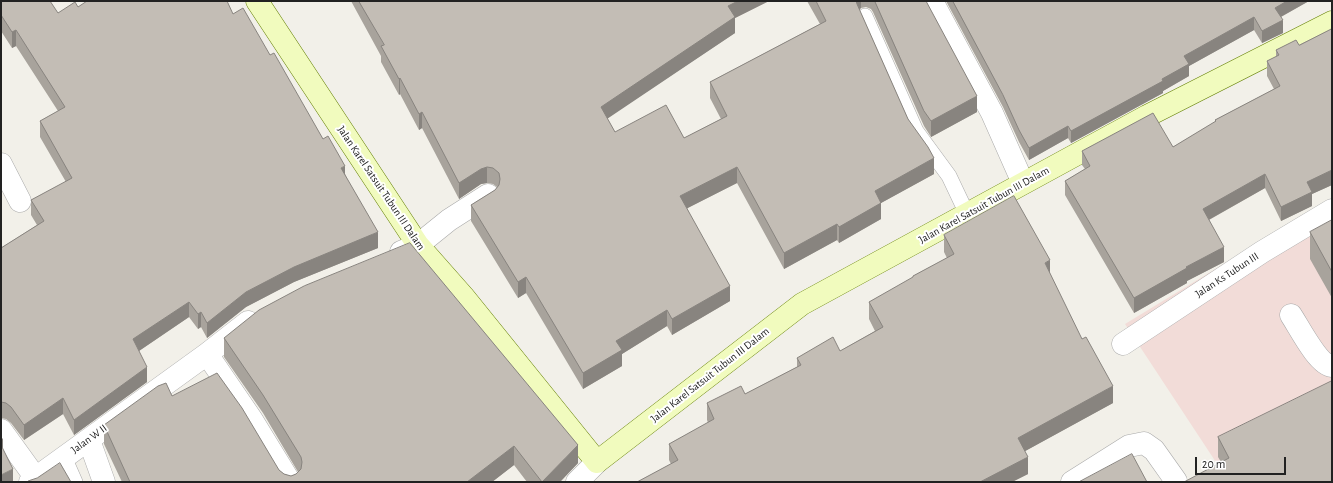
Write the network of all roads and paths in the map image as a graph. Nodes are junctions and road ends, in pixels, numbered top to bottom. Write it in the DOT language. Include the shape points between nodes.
graph roads {
  1 [pos="932,1"];
  2 [pos="262,3"];
  3 [pos="865,16"];
  4 [pos="1332,22"];
  5 [pos="1,164"];
  6 [pos="1023,183"];
  7 [pos="488,196"];
  8 [pos="20,201"];
  9 [pos="1332,210"];
  10 [pos="967,214"];
  11 [pos="418,246"];
  12 [pos="383,260"];
  13 [pos="266,311"];
  14 [pos="1291,315"];
  15 [pos="1123,344"];
  16 [pos="207,354"];
  17 [pos="1332,366"];
  18 [pos="1,430"];
  19 [pos="89,440"];
  20 [pos="64,457"];
  21 [pos="597,462"];
  22 [pos="33,479"];
  23 [pos="1176,481"];
  24 [pos="75,482"];
  25 [pos="104,482"];
  26 [pos="290,482"];
  27 [pos="577,482"];
  28 [pos="1072,482"];
  1 -- 6 [label="street" via="992,113"];
  2 -- 11 [label="street, Jalan Karel Satsuit Tubun III Dalam"];
  3 -- 10 [label="lane" via="916,131 949,176"];
  4 -- 6 [label="street, Jalan Karel Satsuit Tubun III Dalam" via="1147,116"];
  5 -- 8 [label="street"];
  6 -- 10 [label="street, Jalan Karel Satsuit Tubun III Dalam"];
  7 -- 11 [label="street" via="448,220"];
  9 -- 15 [label="street, Jalan Ks Tubun III" via="1262,252"];
  10 -- 21 [label="street, Jalan Karel Satsuit Tubun III Dalam" via="802,304"];
  11 -- 12 [label="street"];
  11 -- 21 [label="street, Jalan Karel Satsuit Tubun III Dalam" via="463,296"];
  13 -- 16 [label="street, Jalan W II" via="252,318"];
  14 -- 17 [label="street" via="1318,358"];
  16 -- 19 [label="street, Jalan W II"];
  16 -- 26 [label="street"];
  18 -- 22 [label="street"];
  19 -- 20 [label="street, Jalan W II"];
  19 -- 25 [label="street"];
  20 -- 22 [label="street, Jalan W II"];
  20 -- 24 [label="lane"];
  21 -- 27 [label="street"];
  23 -- 28 [label="street" via="1154,450 1144,443 1129,446"];
}
